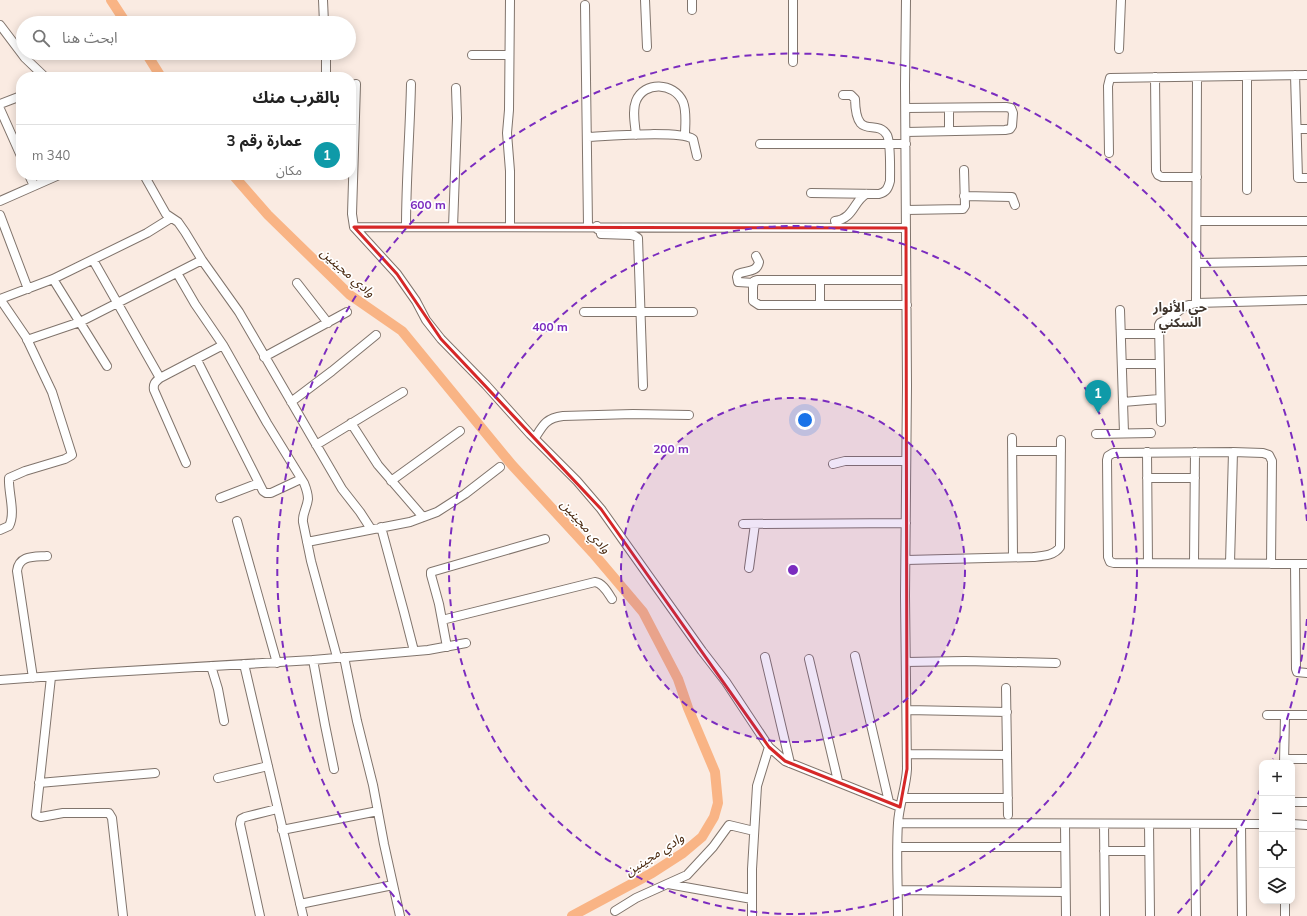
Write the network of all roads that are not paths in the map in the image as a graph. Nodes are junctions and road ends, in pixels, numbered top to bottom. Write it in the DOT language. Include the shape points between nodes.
graph roads {
  1 [pos="323,0"];
  2 [pos="510,0"];
  3 [pos="645,0"];
  4 [pos="692,0"];
  5 [pos="793,0"];
  6 [pos="906,0"];
  7 [pos="1120,0"];
  8 [pos="586,5"];
  9 [pos="692,10"];
  10 [pos="324,16"];
  11 [pos="0,25"];
  12 [pos="16,45"];
  13 [pos="647,47"];
  14 [pos="1120,49"];
  15 [pos="472,55"];
  16 [pos="509,55"];
  17 [pos="28,60"];
  18 [pos="326,60"];
  19 [pos="793,62"];
  20 [pos="40,72"];
  21 [pos="326,72"];
  22 [pos="1295,75"];
  23 [pos="1307,75"];
  24 [pos="1247,76"];
  25 [pos="1155,77"];
  26 [pos="1197,77"];
  27 [pos="411,84"];
  28 [pos="456,88"];
  29 [pos="844,95"];
  30 [pos="16,98"];
  31 [pos="0,104"];
  32 [pos="906,108"];
  33 [pos="948,108"];
  34 [pos="0,109"];
  35 [pos="1297,129"];
  36 [pos="1307,129"];
  37 [pos="949,131"];
  38 [pos="906,132"];
  39 [pos="636,135"];
  40 [pos="685,135"];
  41 [pos="587,137"];
  42 [pos="760,144"];
  43 [pos="889,144"];
  44 [pos="906,144"];
  45 [pos="16,145"];
  46 [pos="1109,153"];
  47 [pos="697,156"];
  48 [pos="964,170"];
  49 [pos="1197,177"];
  50 [pos="1307,178"];
  51 [pos="32,180"];
  52 [pos="48,180"];
  53 [pos="147,180"];
  54 [pos="353,180"];
  55 [pos="34,186"];
  56 [pos="1247,190"];
  57 [pos="811,193"];
  58 [pos="866,194"];
  59 [pos="964,196"];
  60 [pos="0,201"];
  61 [pos="1015,205"];
  62 [pos="906,210"];
  63 [pos="0,215"];
  64 [pos="171,218"];
  65 [pos="835,221"];
  66 [pos="1197,221"];
  67 [pos="1307,222"];
  68 [pos="588,226"];
  69 [pos="597,226"];
  70 [pos="354,227"];
  71 [pos="406,227"];
  72 [pos="453,227"];
  73 [pos="510,227"];
  74 [pos="906,228"];
  75 [pos="756,256"];
  76 [pos="93,260"];
  77 [pos="202,260"];
  78 [pos="1307,261"];
  79 [pos="1197,263"];
  80 [pos="176,273"];
  81 [pos="53,279"];
  82 [pos="820,280"];
  83 [pos="906,280"];
  84 [pos="297,283"];
  85 [pos="754,283"];
  86 [pos="28,289"];
  87 [pos="0,299"];
  88 [pos="1307,300"];
  89 [pos="117,302"];
  90 [pos="1196,303"];
  91 [pos="820,305"];
  92 [pos="907,305"];
  93 [pos="1120,310"];
  94 [pos="347,312"];
  95 [pos="584,312"];
  96 [pos="641,312"];
  97 [pos="693,312"];
  98 [pos="80,322"];
  99 [pos="328,323"];
  100 [pos="1121,334"];
  101 [pos="1159,334"];
  102 [pos="376,335"];
  103 [pos="27,340"];
  104 [pos="223,346"];
  105 [pos="264,357"];
  106 [pos="197,360"];
  107 [pos="1122,364"];
  108 [pos="1159,364"];
  109 [pos="107,366"];
  110 [pos="160,378"];
  111 [pos="643,386"];
  112 [pos="403,392"];
  113 [pos="1159,399"];
  114 [pos="291,402"];
  115 [pos="1123,402"];
  116 [pos="689,415"];
  117 [pos="1160,422"];
  118 [pos="351,423"];
  119 [pos="460,431"];
  120 [pos="1124,433"];
  121 [pos="1151,433"];
  122 [pos="1096,434"];
  123 [pos="535,438"];
  124 [pos="1012,438"];
  125 [pos="1061,440"];
  126 [pos="316,445"];
  127 [pos="1012,451"];
  128 [pos="1061,451"];
  129 [pos="1147,452"];
  130 [pos="1195,452"];
  131 [pos="1233,452"];
  132 [pos="906,461"];
  133 [pos="186,463"];
  134 [pos="833,464"];
  135 [pos="500,467"];
  136 [pos="1147,478"];
  137 [pos="1195,478"];
  138 [pos="301,479"];
  139 [pos="392,480"];
  140 [pos="259,483"];
  141 [pos="220,498"];
  142 [pos="423,517"];
  143 [pos="237,521"];
  144 [pos="906,523"];
  145 [pos="743,524"];
  146 [pos="755,524"];
  147 [pos="381,527"];
  148 [pos="371,529"];
  149 [pos="0,530"];
  150 [pos="545,539"];
  151 [pos="307,542"];
  152 [pos="47,556"];
  153 [pos="1013,558"];
  154 [pos="906,560"];
  155 [pos="1148,563"];
  156 [pos="1194,563"];
  157 [pos="1230,563"];
  158 [pos="1271,564"];
  159 [pos="1295,564"];
  160 [pos="1307,564"];
  161 [pos="749,568"];
  162 [pos="612,600"];
  163 [pos="442,620"];
  164 [pos="466,643"];
  165 [pos="448,647"];
  166 [pos="414,651"];
  167 [pos="855,656"];
  168 [pos="341,657"];
  169 [pos="765,657"];
  170 [pos="809,659"];
  171 [pos="313,660"];
  172 [pos="906,662"];
  173 [pos="1056,662"];
  174 [pos="277,663"];
  175 [pos="244,664"];
  176 [pos="211,666"];
  177 [pos="1307,674"];
  178 [pos="51,677"];
  179 [pos="33,678"];
  180 [pos="0,680"];
  181 [pos="1006,688"];
  182 [pos="907,710"];
  183 [pos="1007,712"];
  184 [pos="1267,715"];
  185 [pos="1285,715"];
  186 [pos="1307,715"];
  187 [pos="224,721"];
  188 [pos="769,747"];
  189 [pos="907,754"];
  190 [pos="1007,755"];
  191 [pos="1307,759"];
  192 [pos="1284,760"];
  193 [pos="1295,760"];
  194 [pos="790,763"];
  195 [pos="268,766"];
  196 [pos="334,769"];
  197 [pos="155,773"];
  198 [pos="218,778"];
  199 [pos="838,781"];
  200 [pos="39,783"];
  201 [pos="903,798"];
  202 [pos="1008,798"];
  203 [pos="889,802"];
  204 [pos="1295,802"];
  205 [pos="1307,802"];
  206 [pos="900,807"];
  207 [pos="278,809"];
  208 [pos="378,811"];
  209 [pos="1008,815"];
  210 [pos="898,823"];
  211 [pos="1065,824"];
  212 [pos="1104,824"];
  213 [pos="1149,824"];
  214 [pos="1195,824"];
  215 [pos="1241,824"];
  216 [pos="1259,824"];
  217 [pos="1295,824"];
  218 [pos="1307,824"];
  219 [pos="282,830"];
  220 [pos="754,831"];
  221 [pos="898,847"];
  222 [pos="1065,847"];
  223 [pos="1104,851"];
  224 [pos="1149,851"];
  225 [pos="667,884"];
  226 [pos="393,885"];
  227 [pos="898,890"];
  228 [pos="1066,892"];
  229 [pos="752,900"];
  230 [pos="300,904"];
  231 [pos="1285,904"];
  232 [pos="615,911"];
  233 [pos="123,916"];
  234 [pos="260,916"];
  235 [pos="303,916"];
  236 [pos="400,916"];
  237 [pos="752,916"];
  238 [pos="898,916"];
  239 [pos="1066,916"];
  240 [pos="1105,916"];
  241 [pos="1150,916"];
  242 [pos="1196,916"];
  243 [pos="1242,916"];
  244 [pos="1285,916"];
  1 -- 10 [label="street"];
  2 -- 16 [label="street"];
  3 -- 13 [label="street"];
  4 -- 9 [label="street"];
  5 -- 19 [label="street"];
  6 -- 32 [label="street"];
  7 -- 14 [label="street"];
  8 -- 41 [label="street"];
  11 -- 12 [label="street"];
  15 -- 16 [label="street"];
  16 -- 73 [label="street" via="507,132"];
  17 -- 20 [label="street"];
  18 -- 21 [label="street"];
  22 -- 23 [label="street"];
  22 -- 24 [label="street"];
  22 -- 35 [label="street"];
  24 -- 26 [label="street"];
  24 -- 56 [label="street"];
  25 -- 26 [label="street"];
  25 -- 46 [label="street" via="1110,78"];
  25 -- 49 [label="street" via="1156,171 1162,177"];
  26 -- 49 [label="street"];
  27 -- 71 [label="street"];
  28 -- 72 [label="street"];
  29 -- 43 [label="street" via="851,95 855,99 856,116 861,124 883,131"];
  30 -- 31 [label="street"];
  32 -- 33 [label="street"];
  32 -- 38 [label="street"];
  33 -- 37 [label="street"];
  33 -- 37 [label="street" via="1006,107 1011,108 1013,113 1010,129"];
  34 -- 45 [label="street"];
  35 -- 36 [label="street"];
  35 -- 50 [label="street" via="1298,178"];
  37 -- 38 [label="street"];
  38 -- 44 [label="street"];
  39 -- 40 [label="street"];
  39 -- 40 [label="street" via="634,108 637,100 650,89 660,86 676,92 683,102 686,115"];
  39 -- 41 [label="street"];
  40 -- 47 [label="street" via="693,138"];
  41 -- 68 [label="street"];
  42 -- 43 [label="street"];
  43 -- 44 [label="street"];
  43 -- 58 [label="street" via="889,187 884,192"];
  44 -- 62 [label="street"];
  48 -- 59 [label="street"];
  49 -- 66 [label="street"];
  51 -- 55 [label="street"];
  52 -- 55 [label="street"];
  53 -- 64 [label="street" via="166,214"];
  54 -- 70 [label="street"];
  55 -- 60 [label="street"];
  57 -- 58 [label="street"];
  58 -- 65 [label="street" via="849,215"];
  59 -- 61 [label="street" via="1012,197"];
  59 -- 62 [label="street" via="963,209"];
  62 -- 74 [label="street"];
  63 -- 86 [label="street"];
  64 -- 76 [label="street"];
  64 -- 77 [label="street" via="178,222"];
  66 -- 67 [label="street"];
  66 -- 79 [label="street"];
  68 -- 69 [label="street"];
  68 -- 73 [label="street"];
  69 -- 74 [label="street"];
  69 -- 96 [label="street" via="601,234 631,235 638,238"];
  70 -- 71 [label="street"];
  70 -- 123 [label="street" via="397,274 441,339"];
  71 -- 72 [label="street"];
  72 -- 73 [label="street"];
  74 -- 83 [label="street"];
  75 -- 85 [label="street" via="759,265 755,269 740,272 737,277 738,282"];
  76 -- 81 [label="street"];
  76 -- 89 [label="street"];
  77 -- 80 [label="street"];
  77 -- 105 [label="street" via="239,312"];
  78 -- 79 [label="street"];
  79 -- 90 [label="street"];
  80 -- 89 [label="street"];
  80 -- 104 [label="street"];
  81 -- 86 [label="street"];
  81 -- 98 [label="street"];
  82 -- 83 [label="street"];
  82 -- 85 [label="street" via="757,280"];
  82 -- 91 [label="street"];
  83 -- 92 [label="street"];
  84 -- 99 [label="street"];
  85 -- 91 [label="street" via="753,301 757,304"];
  86 -- 87 [label="street"];
  87 -- 103 [label="street"];
  88 -- 90 [label="street"];
  89 -- 98 [label="street"];
  89 -- 110 [label="street"];
  90 -- 101 [label="street" via="1185,306 1160,323"];
  91 -- 92 [label="street"];
  92 -- 132 [label="street"];
  93 -- 100 [label="street"];
  94 -- 99 [label="street"];
  95 -- 96 [label="street"];
  96 -- 97 [label="street"];
  96 -- 111 [label="street"];
  98 -- 103 [label="street"];
  98 -- 109 [label="street"];
  99 -- 105 [label="street"];
  100 -- 101 [label="street"];
  100 -- 107 [label="street"];
  101 -- 108 [label="street"];
  102 -- 114 [label="street"];
  103 -- 149 [label="street" via="52,392 72,455 10,478 11,523"];
  104 -- 106 [label="street"];
  104 -- 138 [label="street"];
  105 -- 114 [label="street"];
  106 -- 110 [label="street"];
  106 -- 140 [label="street"];
  107 -- 108 [label="street"];
  107 -- 115 [label="street"];
  108 -- 113 [label="street"];
  110 -- 133 [label="street" via="155,381 154,390"];
  112 -- 118 [label="street"];
  113 -- 115 [label="street"];
  113 -- 117 [label="street"];
  114 -- 126 [label="street"];
  115 -- 120 [label="street"];
  116 -- 123 [label="street" via="554,417"];
  118 -- 126 [label="street"];
  118 -- 139 [label="street" via="378,465"];
  119 -- 139 [label="street"];
  120 -- 121 [label="street"];
  120 -- 122 [label="street"];
  123 -- 188 [label="street" via="601,509 726,682"];
  124 -- 127 [label="street"];
  125 -- 128 [label="street"];
  126 -- 148 [label="street" via="342,489"];
  127 -- 128 [label="street"];
  127 -- 153 [label="street"];
  128 -- 153 [label="street" via="1059,549 1042,556"];
  129 -- 130 [label="street"];
  129 -- 136 [label="street"];
  129 -- 155 [label="street" via="1113,453 1107,460 1108,557 1110,562"];
  130 -- 131 [label="street"];
  130 -- 137 [label="street"];
  131 -- 157 [label="street"];
  131 -- 158 [label="street" via="1263,453 1269,455 1272,460"];
  132 -- 134 [label="street" via="845,461"];
  132 -- 144 [label="street"];
  135 -- 142 [label="street" via="465,494 437,512"];
  136 -- 137 [label="street"];
  136 -- 155 [label="street"];
  137 -- 156 [label="street"];
  138 -- 140 [label="street" via="271,493 263,491"];
  138 -- 151 [label="street" via="308,500 302,516"];
  139 -- 142 [label="street"];
  140 -- 141 [label="street"];
  142 -- 147 [label="street"];
  143 -- 174 [label="street"];
  144 -- 146 [label="street"];
  144 -- 154 [label="street"];
  145 -- 146 [label="street"];
  146 -- 161 [label="street"];
  147 -- 148 [label="street"];
  147 -- 166 [label="street"];
  148 -- 151 [label="street"];
  150 -- 163 [label="street" via="431,572"];
  151 -- 168 [label="street"];
  152 -- 179 [label="street" via="21,561 17,571"];
  153 -- 154 [label="street"];
  154 -- 172 [label="street"];
  155 -- 156 [label="street"];
  156 -- 157 [label="street"];
  157 -- 158 [label="street"];
  158 -- 159 [label="street"];
  159 -- 160 [label="street"];
  159 -- 177 [label="street" via="1296,670 1300,674"];
  162 -- 163 [label="street" via="601,584 595,582"];
  163 -- 165 [label="street"];
  164 -- 165 [label="street"];
  165 -- 166 [label="street"];
  166 -- 168 [label="street"];
  167 -- 203 [label="street"];
  168 -- 171 [label="street"];
  168 -- 208 [label="street"];
  169 -- 194 [label="street"];
  170 -- 199 [label="street"];
  171 -- 174 [label="street"];
  171 -- 196 [label="street"];
  172 -- 173 [label="street"];
  172 -- 182 [label="street"];
  174 -- 175 [label="street"];
  175 -- 176 [label="street"];
  175 -- 195 [label="street"];
  176 -- 178 [label="street"];
  176 -- 187 [label="street"];
  178 -- 179 [label="street"];
  178 -- 200 [label="street"];
  179 -- 180 [label="street"];
  181 -- 183 [label="street"];
  182 -- 183 [label="street"];
  182 -- 189 [label="street"];
  183 -- 190 [label="street"];
  184 -- 185 [label="street"];
  185 -- 186 [label="street"];
  185 -- 192 [label="street"];
  188 -- 194 [label="street"];
  188 -- 220 [label="street" via="757,786"];
  189 -- 190 [label="street"];
  189 -- 201 [label="street" via="907,779"];
  190 -- 202 [label="street"];
  191 -- 193 [label="street"];
  194 -- 199 [label="street"];
  195 -- 198 [label="street"];
  195 -- 207 [label="street"];
  197 -- 200 [label="street"];
  199 -- 203 [label="street"];
  200 -- 233 [label="street" via="35,810 37,816 69,813 111,814"];
  201 -- 202 [label="street"];
  201 -- 206 [label="street"];
  202 -- 209 [label="street"];
  203 -- 206 [label="street"];
  204 -- 205 [label="street"];
  206 -- 210 [label="street"];
  207 -- 219 [label="street"];
  207 -- 234 [label="street" via="245,817 241,819 240,824"];
  208 -- 219 [label="street"];
  208 -- 226 [label="street"];
  210 -- 211 [label="street"];
  210 -- 221 [label="street"];
  211 -- 212 [label="street"];
  211 -- 222 [label="street"];
  212 -- 213 [label="street"];
  212 -- 223 [label="street"];
  213 -- 214 [label="street"];
  213 -- 224 [label="street"];
  214 -- 215 [label="street"];
  214 -- 242 [label="street"];
  215 -- 216 [label="street"];
  215 -- 243 [label="street"];
  217 -- 218 [label="street"];
  219 -- 230 [label="street"];
  220 -- 225 [label="street" via="728,826 687,875"];
  220 -- 229 [label="street"];
  221 -- 222 [label="street"];
  221 -- 227 [label="street"];
  222 -- 228 [label="street"];
  223 -- 224 [label="street"];
  223 -- 240 [label="street"];
  224 -- 241 [label="street"];
  225 -- 229 [label="street"];
  225 -- 232 [label="street"];
  226 -- 230 [label="street"];
  226 -- 236 [label="street"];
  227 -- 228 [label="street"];
  227 -- 238 [label="street"];
  228 -- 239 [label="street"];
  229 -- 237 [label="street"];
  230 -- 235 [label="street"];
  231 -- 244 [label="street"];
}
